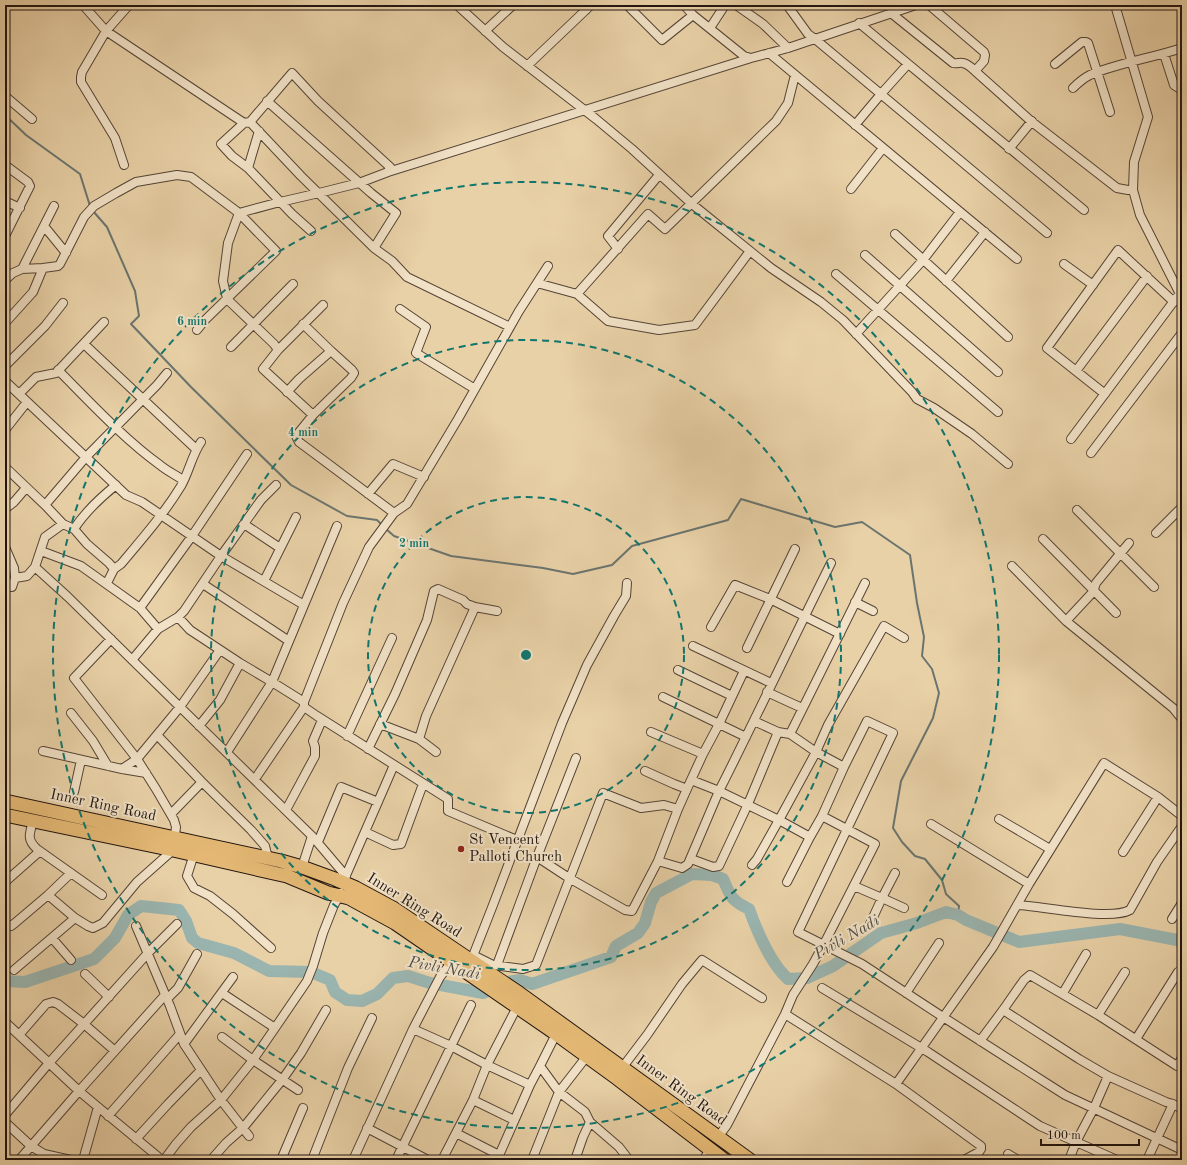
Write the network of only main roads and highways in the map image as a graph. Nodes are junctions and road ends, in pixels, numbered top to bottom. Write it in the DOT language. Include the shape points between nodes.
graph roads {
  1 [pos="5,801"];
  2 [pos="5,815"];
  3 [pos="174,844"];
  4 [pos="455,957"];
  5 [pos="490,974"];
  6 [pos="707,1155"];
  7 [pos="724,1160"];
  8 [pos="750,1160"];
  1 -- 3 [label="highway, Inner Ring Road"];
  2 -- 3 [label="highway, Inner Ring Road"];
  3 -- 4 [label="highway, Inner Ring Road" via="194,854 287,876 328,893 349,898"];
  3 -- 4 [label="highway, Inner Ring Road" via="268,858 345,879 356,888 393,908"];
  4 -- 5 [label="highway, Inner Ring Road"];
  4 -- 5 [label="highway, Inner Ring Road" via="472,958"];
  5 -- 6 [label="highway, Inner Ring Road" via="505,998 618,1078"];
  5 -- 8 [label="highway, Inner Ring Road"];
  6 -- 7 [label="highway, Inner Ring Road"];
}
